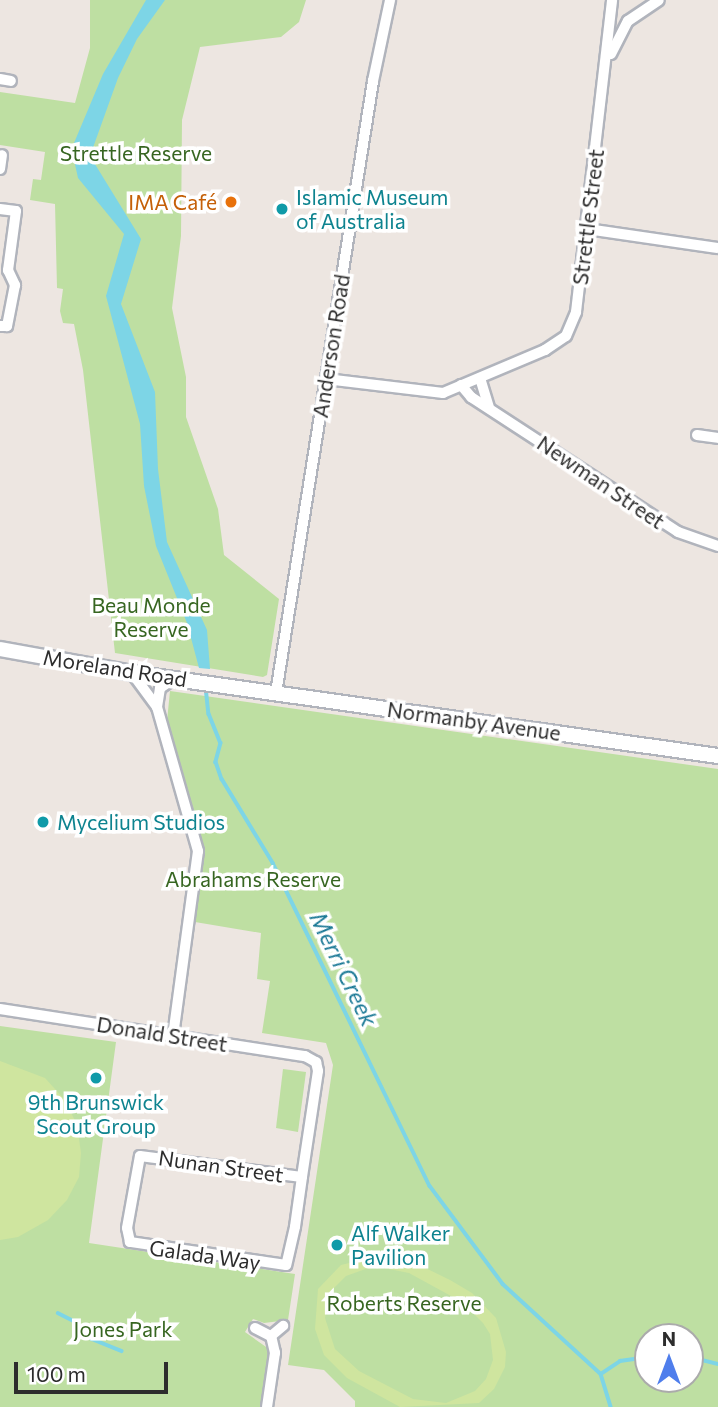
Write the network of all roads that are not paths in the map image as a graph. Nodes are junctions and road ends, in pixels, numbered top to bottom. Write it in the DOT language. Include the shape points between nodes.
graph roads {
  1 [pos="390,0"];
  2 [pos="612,0"];
  3 [pos="659,0"];
  4 [pos="607,63"];
  5 [pos="2,155"];
  6 [pos="0,169"];
  7 [pos="0,209"];
  8 [pos="587,229"];
  9 [pos="718,248"];
  10 [pos="0,326"];
  11 [pos="480,378"];
  12 [pos="326,379"];
  13 [pos="461,386"];
  14 [pos="489,407"];
  15 [pos="697,435"];
  16 [pos="718,438"];
  17 [pos="718,546"];
  18 [pos="0,649"];
  19 [pos="132,673"];
  20 [pos="178,679"];
  21 [pos="230,686"];
  22 [pos="276,693"];
  23 [pos="158,707"];
  24 [pos="718,756"];
  25 [pos="0,1009"];
  26 [pos="173,1036"];
  27 [pos="302,1177"];
  28 [pos="127,1238"];
  29 [pos="283,1326"];
  30 [pos="255,1328"];
  31 [pos="271,1336"];
  32 [pos="267,1407"];
  1 -- 12 [label="street, Anderson Road"];
  2 -- 4 [label="street, Strettle Street"];
  3 -- 4 [label="street" via="628,21"];
  4 -- 8 [label="street, Strettle Street"];
  5 -- 6 [label="street"];
  7 -- 10 [label="street" via="16,211 8,270 15,285 7,326"];
  8 -- 9 [label="street"];
  8 -- 11 [label="street, Strettle Street" via="569,332 554,345"];
  11 -- 13 [label="street"];
  11 -- 14 [label="street"];
  12 -- 13 [label="street" via="431,394"];
  12 -- 22 [label="street, Anderson Road"];
  13 -- 14 [label="street, Newman Street"];
  14 -- 17 [label="street, Newman Street" via="678,533"];
  15 -- 16 [label="street"];
  18 -- 19 [label="main road, Moreland Road"];
  19 -- 20 [label="main road, Moreland Road"];
  19 -- 23 [label="street"];
  20 -- 21 [label="main road, Moreland Road"];
  20 -- 23 [label="street" via="160,688"];
  21 -- 22 [label="main road, Normanby Avenue"];
  22 -- 24 [label="main road, Normanby Avenue"];
  23 -- 26 [label="street" via="198,851"];
  25 -- 26 [label="street, Donald Street"];
  26 -- 27 [label="street, Donald Street" via="305,1056 318,1069"];
  27 -- 28 [label="street, Nunan Street" via="141,1156"];
  27 -- 28 [label="street, Galada Way" via="286,1265 135,1245"];
  29 -- 31 [label="street"];
  30 -- 31 [label="street"];
  31 -- 32 [label="street" via="275,1353"];
}
